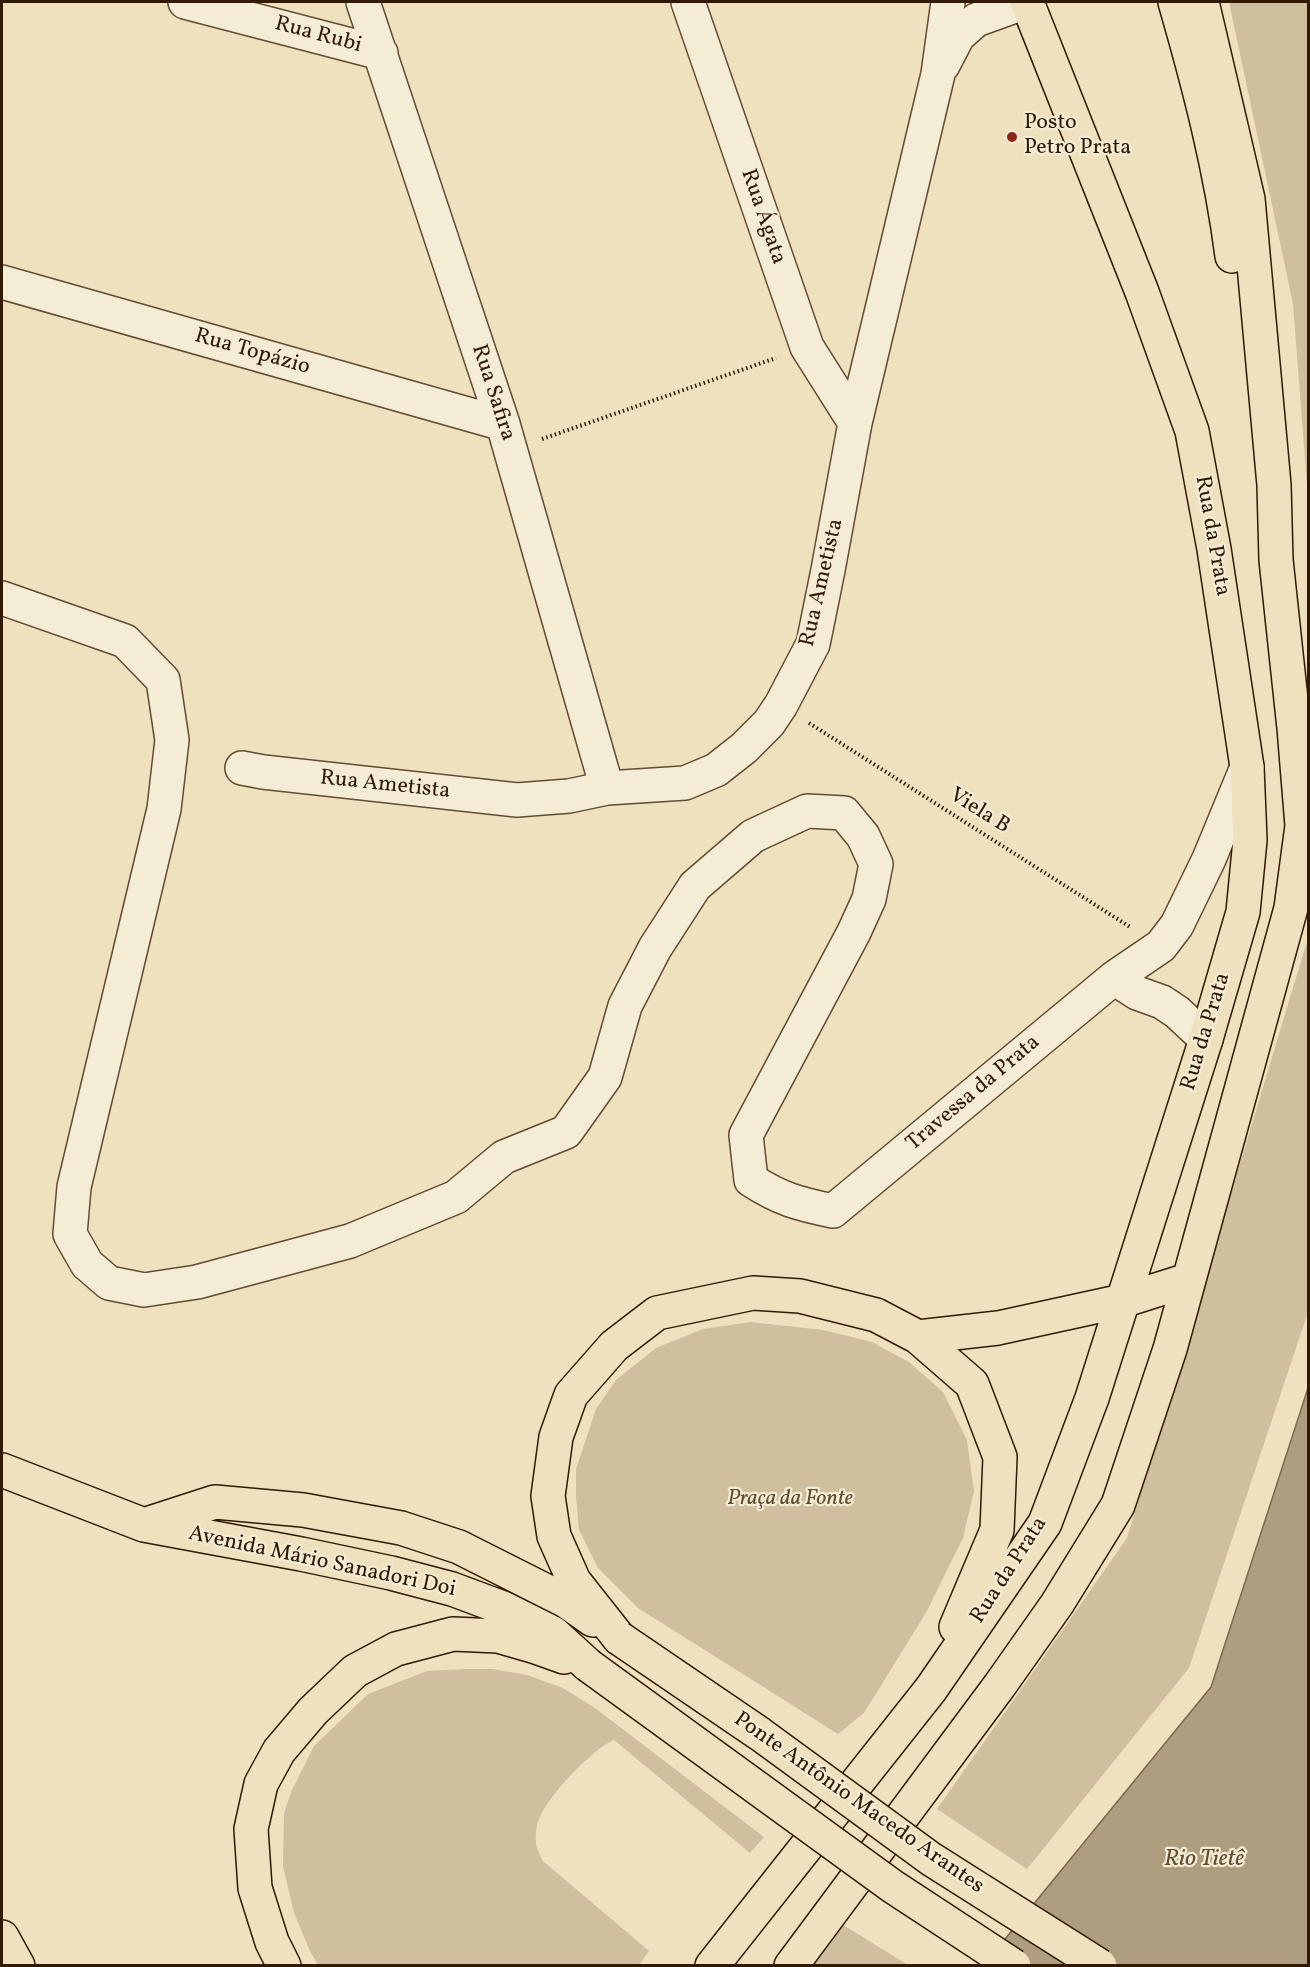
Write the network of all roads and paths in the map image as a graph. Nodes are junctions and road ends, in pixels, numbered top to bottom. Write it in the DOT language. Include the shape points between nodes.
graph roads {
  1 [pos="185,2"];
  2 [pos="363,2"];
  3 [pos="688,2"];
  4 [pos="948,2"];
  5 [pos="1027,2"];
  6 [pos="1175,2"];
  7 [pos="1202,2"];
  8 [pos="381,53"];
  9 [pos="938,74"];
  10 [pos="2,282"];
  11 [pos="807,347"];
  12 [pos="855,423"];
  13 [pos="507,437"];
  14 [pos="1276,560"];
  15 [pos="2,598"];
  16 [pos="781,705"];
  17 [pos="1247,767"];
  18 [pos="242,768"];
  19 [pos="607,788"];
  20 [pos="1161,946"];
  21 [pos="1114,978"];
  22 [pos="1206,1039"];
  23 [pos="1188,1280"];
  24 [pos="1122,1301"];
  25 [pos="918,1337"];
  26 [pos="2,1470"];
  27 [pos="144,1526"];
  28 [pos="619,1638"];
  29 [pos="588,1665"];
  30 [pos="930,1689"];
  31 [pos="2,1936"];
  32 [pos="18,1965"];
  33 [pos="284,1965"];
  34 [pos="712,1965"];
  35 [pos="791,1965"];
  36 [pos="1014,1965"];
  37 [pos="1100,1965"];
  1 -- 8 [label="street, Rua Rubi"];
  2 -- 8 [label="street, Rua Safira"];
  3 -- 11 [label="street, Rua Ágata"];
  4 -- 9 [label="street, Rua Ametista"];
  5 -- 9 [label="street, Rua Ametista" via="975,20 958,36"];
  5 -- 17 [label="main road, Rua da Prata" via="1142,292 1192,431"];
  6 -- 14 [label="main road" via="1198,83 1228,224 1254,429"];
  7 -- 14 [label="main road, Rua da Prata" via="1248,199 1274,485"];
  8 -- 13 [label="street, Rua Safira"];
  9 -- 12 [label="street, Rua Ametista"];
  10 -- 13 [label="street, Rua Topázio"];
  11 -- 12 [label="street, Rua Ágata"];
  11 -- 13 [label="path"];
  12 -- 16 [label="street, Rua Ametista" via="813,644"];
  13 -- 19 [label="street, Rua Safira"];
  14 -- 23 [label="main road, Rua da Prata" via="1302,826 1291,908"];
  15 -- 21 [label="street, Travessa da Prata" via="124,641 163,680 165,690 172,740 164,809 74,1187 70,1234 87,1264 109,1283 144,1290 197,1282 351,1241 456,1197 504,1157 566,1132 605,1077 625,1006 694,886 753,836 807,811 844,813 863,836 876,864 869,899 854,932 746,1135 751,1180 773,1194 797,1204 833,1211"];
  16 -- 19 [label="street, Rua Ametista" via="769,723 716,770 685,783"];
  16 -- 20 [label="path, Viela B"];
  17 -- 20 [label="street, Travessa da Prata" via="1177,926"];
  17 -- 22 [label="main road, Rua da Prata" via="1250,840 1243,912"];
  18 -- 19 [label="street, Rua Ametista" via="516,800"];
  20 -- 21 [label="street, Travessa da Prata"];
  21 -- 22 [label="street" via="1178,1012"];
  22 -- 24 [label="main road, Rua da Prata"];
  23 -- 24 [label="main road"];
  23 -- 35 [label="main road, Rua da Prata" via="1170,1348 1118,1505 1057,1604 1000,1685"];
  24 -- 25 [label="main road" via="998,1328"];
  24 -- 30 [label="main road, Rua da Prata" via="1092,1398 1045,1523"];
  25 -- 28 [label="main road" via="876,1315 800,1296 753,1293 657,1313 614,1346 571,1395 556,1437 548,1496 554,1536 574,1581"];
  25 -- 30 [label="main road" via="972,1384 1000,1457 997,1530"];
  26 -- 27 [label="main road, Avenida Mário Sanadori Doi"];
  27 -- 28 [label="main road, Avenida Mário Sanadori Doi" via="215,1502 303,1510 401,1528 459,1547 566,1601"];
  27 -- 29 [label="main road, Avenida Mário Sanadori Doi" via="301,1554 452,1589 553,1633"];
  28 -- 37 [label="main road, Ponte Antônio Macedo Arantes, bridge" via="760,1734 931,1859"];
  29 -- 33 [label="main road" via="498,1636 453,1634 396,1649 355,1671 313,1711 279,1751 261,1784 251,1829 255,1887 272,1942"];
  29 -- 36 [label="main road, Ponte Antônio Macedo Arantes, bridge" via="892,1886"];
  30 -- 34 [label="main road, Rua da Prata"];
  31 -- 32 [label="main road"];
}
